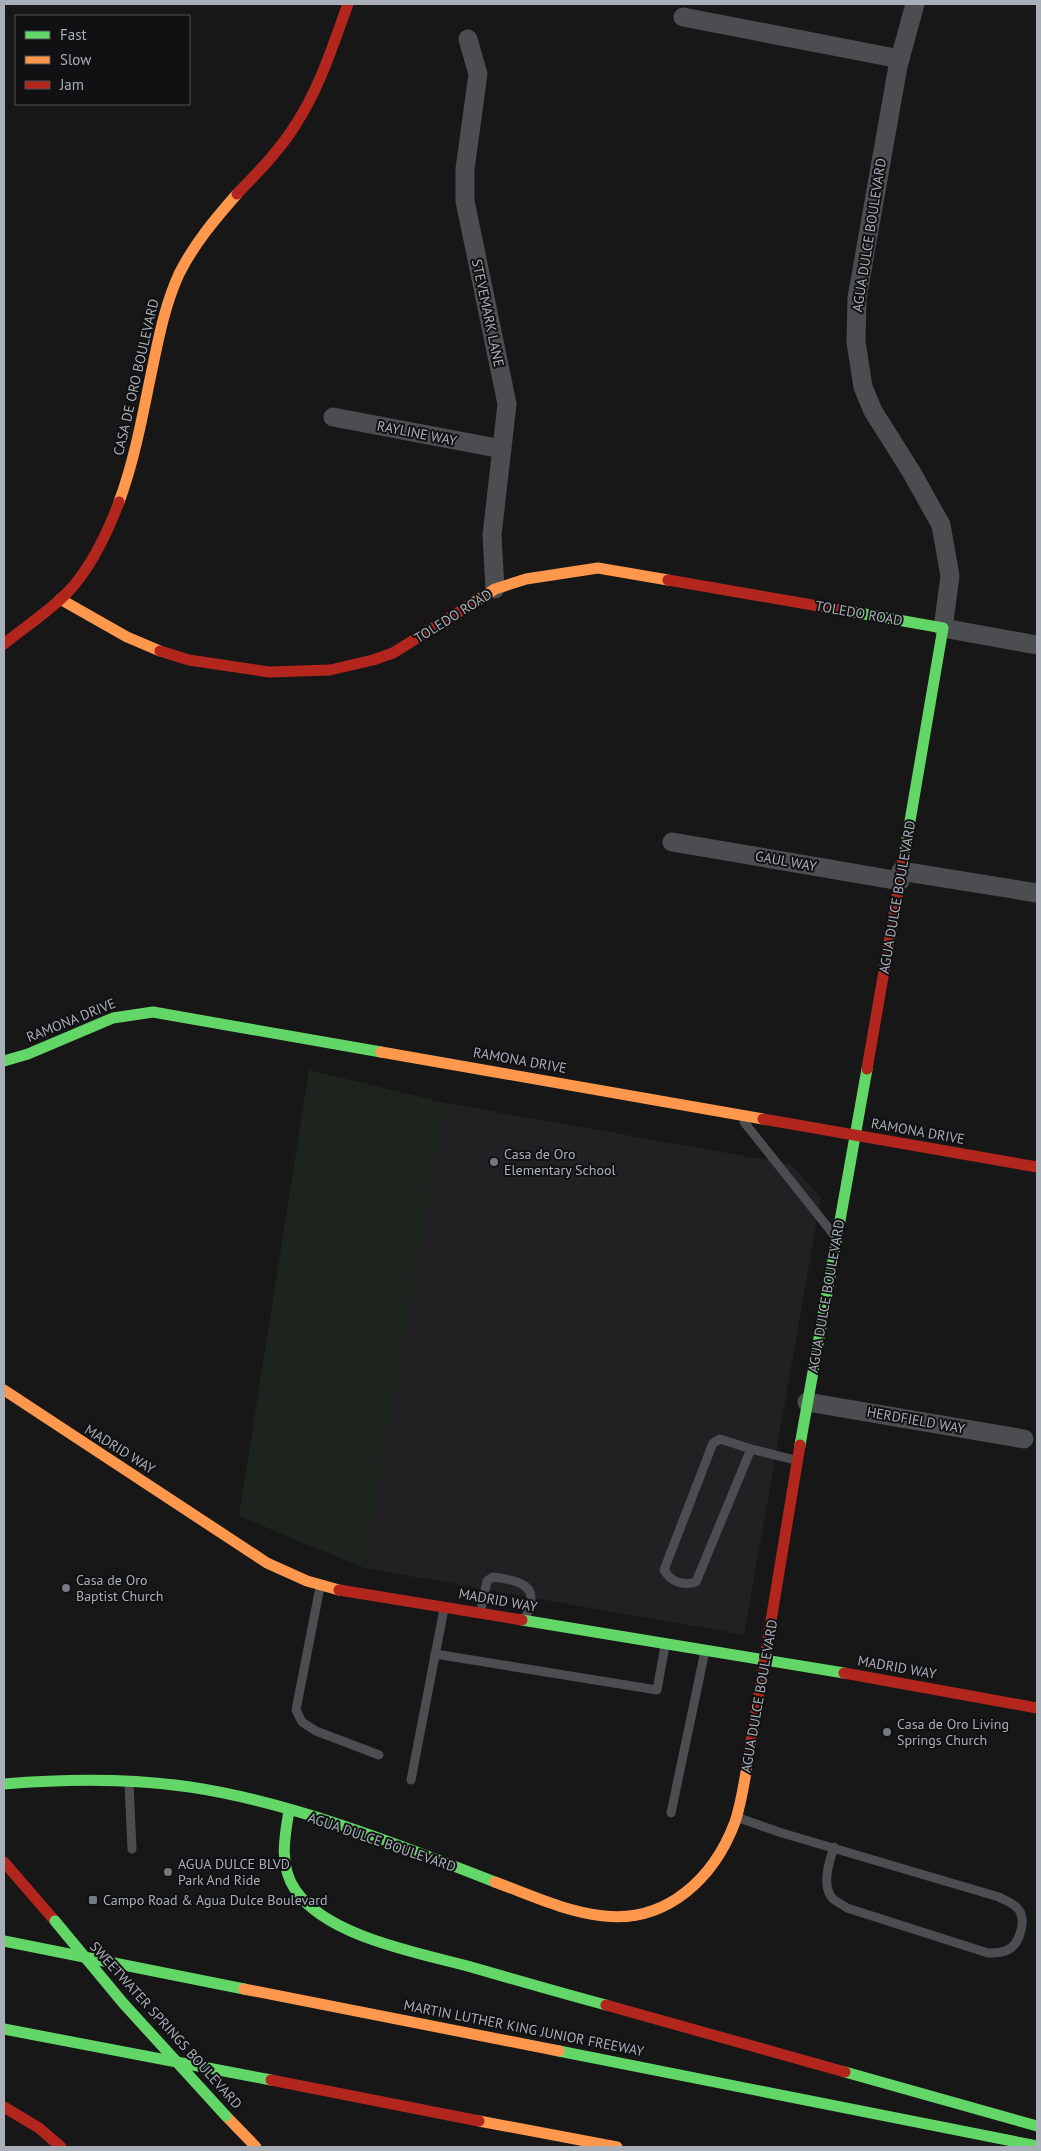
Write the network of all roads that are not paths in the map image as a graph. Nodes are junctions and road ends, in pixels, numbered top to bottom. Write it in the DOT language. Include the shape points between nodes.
graph roads {
  1 [pos="348,4"];
  2 [pos="915,4"];
  3 [pos="683,17"];
  4 [pos="468,40"];
  5 [pos="900,58"];
  6 [pos="333,417"];
  7 [pos="502,449"];
  8 [pos="495,589"];
  9 [pos="60,599"];
  10 [pos="943,628"];
  11 [pos="4,644"];
  12 [pos="1037,645"];
  13 [pos="672,842"];
  14 [pos="901,876"];
  15 [pos="1037,893"];
  16 [pos="4,1061"];
  17 [pos="738,1114"];
  18 [pos="856,1135"];
  19 [pos="1037,1167"];
  20 [pos="836,1238"];
  21 [pos="4,1390"];
  22 [pos="807,1402"];
  23 [pos="1024,1439"];
  24 [pos="751,1449"];
  25 [pos="797,1461"];
  26 [pos="320,1585"];
  27 [pos="444,1606"];
  28 [pos="481,1613"];
  29 [pos="525,1621"];
  30 [pos="666,1643"];
  31 [pos="705,1649"];
  32 [pos="435,1654"];
  33 [pos="766,1659"];
  34 [pos="1037,1708"];
  35 [pos="380,1756"];
  36 [pos="411,1780"];
  37 [pos="129,1781"];
  38 [pos="4,1784"];
  39 [pos="289,1811"];
  40 [pos="672,1813"];
  41 [pos="737,1817"];
  42 [pos="834,1847"];
  43 [pos="132,1849"];
  44 [pos="4,1862"];
  45 [pos="4,1940"];
  46 [pos="4,2029"];
  47 [pos="4,2108"];
  48 [pos="1037,2126"];
  49 [pos="1037,2146"];
  50 [pos="61,2147"];
  51 [pos="256,2147"];
  52 [pos="617,2147"];
  1 -- 9 [label="main road, CASA DE ORO BOULEVARD" via="314,94 286,138 197,244 180,272 159,335 126,484 93,556"];
  2 -- 5 [label="street, AGUA DULCE BOULEVARD"];
  3 -- 5 [label="street"];
  4 -- 7 [label="street, STEVEMARK LANE" via="478,74 465,169 465,201 508,404"];
  5 -- 10 [label="street, AGUA DULCE BOULEVARD" via="857,298 856,342 872,411 941,525 950,576"];
  6 -- 7 [label="street, RAYLINE WAY"];
  7 -- 8 [label="street, STEVEMARK LANE" via="492,535"];
  8 -- 9 [label="main road, TOLEDO ROAD" via="393,653 352,666 290,673 247,669 167,654 127,637"];
  8 -- 10 [label="main road, TOLEDO ROAD" via="526,578 598,568"];
  9 -- 11 [label="main road, CASA DE ORO BOULEVARD"];
  10 -- 12 [label="street, TOLEDO ROAD"];
  10 -- 14 [label="main road, AGUA DULCE BOULEVARD"];
  13 -- 14 [label="street, GAUL WAY"];
  14 -- 15 [label="street, GAUL WAY"];
  14 -- 18 [label="main road, AGUA DULCE BOULEVARD"];
  16 -- 17 [label="main road, RAMONA DRIVE" via="31,1054 109,1018 133,1012 153,1012"];
  17 -- 18 [label="main road, RAMONA DRIVE"];
  17 -- 20 [label="lane"];
  18 -- 19 [label="main road, RAMONA DRIVE"];
  18 -- 20 [label="main road, AGUA DULCE BOULEVARD"];
  20 -- 22 [label="main road, AGUA DULCE BOULEVARD"];
  21 -- 26 [label="main road, MADRID WAY" via="267,1563"];
  22 -- 23 [label="street, HERDFIELD WAY"];
  22 -- 25 [label="main road, AGUA DULCE BOULEVARD"];
  24 -- 24 [label="lane" via="720,1439 713,1444 667,1558 664,1570 668,1577 687,1584 696,1582"];
  24 -- 25 [label="lane"];
  25 -- 33 [label="main road, AGUA DULCE BOULEVARD"];
  26 -- 27 [label="main road, MADRID WAY"];
  26 -- 35 [label="lane" via="296,1710 302,1722 316,1731"];
  27 -- 28 [label="main road, MADRID WAY"];
  27 -- 32 [label="lane"];
  28 -- 29 [label="main road, MADRID WAY"];
  28 -- 29 [label="lane" via="487,1581 493,1577 501,1578 528,1589 531,1598"];
  29 -- 30 [label="main road, MADRID WAY"];
  30 -- 31 [label="main road, MADRID WAY"];
  30 -- 32 [label="lane" via="657,1690"];
  31 -- 33 [label="main road, MADRID WAY"];
  31 -- 40 [label="lane"];
  32 -- 36 [label="lane"];
  33 -- 34 [label="main road, MADRID WAY"];
  33 -- 41 [label="main road, AGUA DULCE BOULEVARD"];
  37 -- 38 [label="main road, AGUA DULCE BOULEVARD" via="72,1779"];
  37 -- 39 [label="main road, AGUA DULCE BOULEVARD" via="217,1792"];
  37 -- 43 [label="lane"];
  39 -- 41 [label="main road, AGUA DULCE BOULEVARD" via="405,1849 567,1909 600,1917 638,1915 657,1910 691,1891 716,1863"];
  39 -- 48 [label="main road" via="283,1832 282,1857 290,1880 312,1909 367,1938"];
  41 -- 42 [label="lane"];
  42 -- 42 [label="lane" via="827,1882 832,1898 847,1908 988,1953 1012,1948 1019,1937 1020,1912 999,1897"];
  44 -- 51 [label="main road, SWEETWATER SPRINGS BOULEVARD, bridge" via="123,2003"];
  45 -- 49 [label="main road, MARTIN LUTHER KING JUNIOR FREEWAY"];
  46 -- 52 [label="main road"];
  47 -- 50 [label="main road" via="39,2128"];
}
